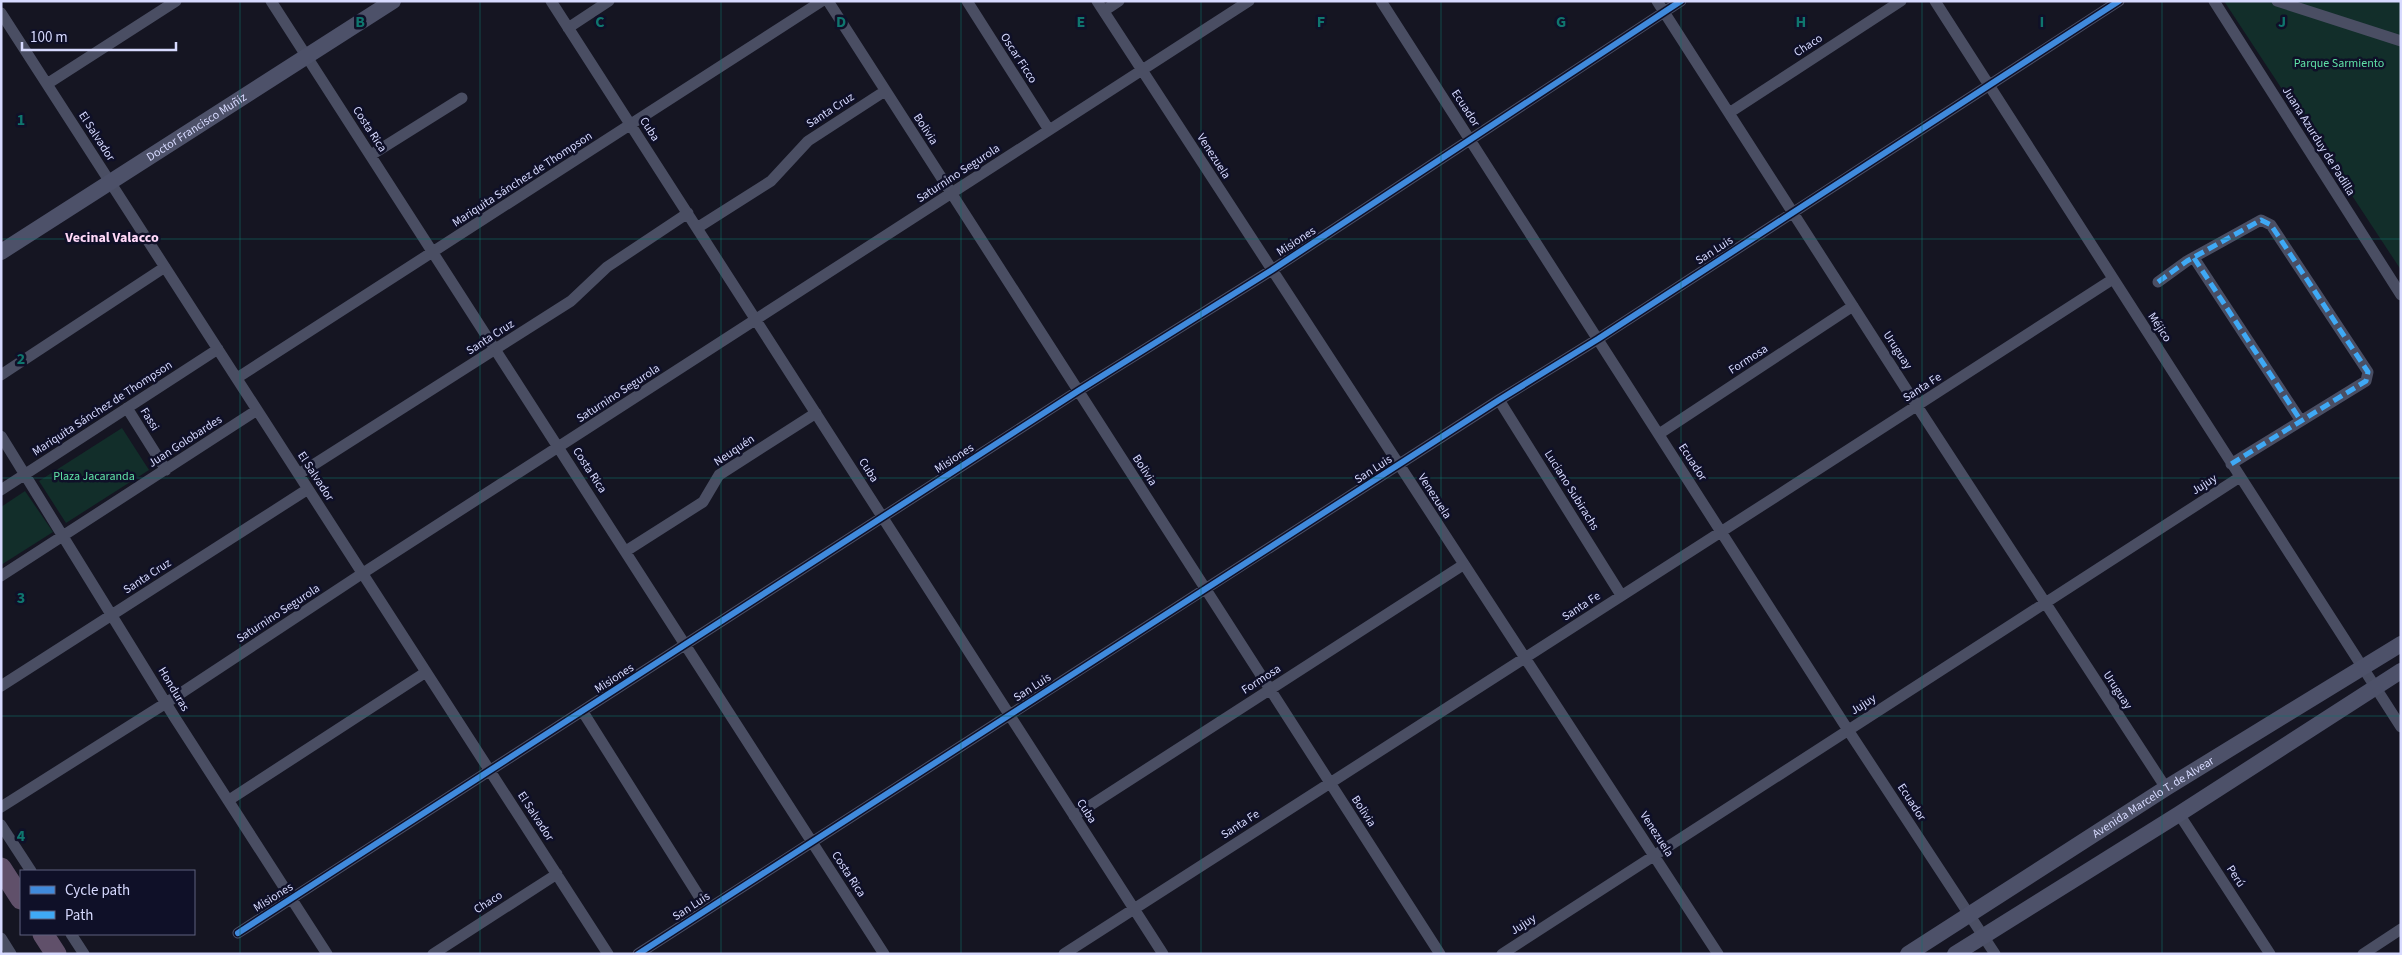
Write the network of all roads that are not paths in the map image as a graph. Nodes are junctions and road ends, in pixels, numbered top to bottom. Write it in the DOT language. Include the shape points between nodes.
graph roads {
  1 [pos="176,1"];
  2 [pos="271,1"];
  3 [pos="393,1"];
  4 [pos="552,1"];
  5 [pos="609,1"];
  6 [pos="822,1"];
  7 [pos="828,1"];
  8 [pos="967,1"];
  9 [pos="1119,1"];
  10 [pos="1249,1"];
  11 [pos="1382,1"];
  12 [pos="1657,1"];
  13 [pos="1681,1"];
  14 [pos="1902,1"];
  15 [pos="1935,1"];
  16 [pos="2214,1"];
  17 [pos="2277,1"];
  18 [pos="2117,2"];
  19 [pos="1100,6"];
  20 [pos="1664,12"];
  21 [pos="1,13"];
  22 [pos="568,28"];
  23 [pos="2401,41"];
  24 [pos="307,57"];
  25 [pos="1142,70"];
  26 [pos="47,84"];
  27 [pos="1989,86"];
  28 [pos="885,91"];
  29 [pos="462,98"];
  30 [pos="1729,113"];
  31 [pos="631,125"];
  32 [pos="1049,130"];
  33 [pos="1470,140"];
  34 [pos="371,156"];
  35 [pos="110,182"];
  36 [pos="951,194"];
  37 [pos="1792,212"];
  38 [pos="688,213"];
  39 [pos="697,228"];
  40 [pos="1,252"];
  41 [pos="434,253"];
  42 [pos="2194,258"];
  43 [pos="165,267"];
  44 [pos="1272,270"];
  45 [pos="2113,280"];
  46 [pos="2158,282"];
  47 [pos="2401,295"];
  48 [pos="1853,306"];
  49 [pos="756,320"];
  50 [pos="1598,339"];
  51 [pos="218,349"];
  52 [pos="496,349"];
  53 [pos="1,375"];
  54 [pos="236,378"];
  55 [pos="1078,391"];
  56 [pos="1499,400"];
  57 [pos="1917,406"];
  58 [pos="127,408"];
  59 [pos="258,410"];
  60 [pos="816,413"];
  61 [pos="2301,421"];
  62 [pos="1659,434"];
  63 [pos="1,436"];
  64 [pos="559,447"];
  65 [pos="2232,464"];
  66 [pos="1398,465"];
  67 [pos="166,470"];
  68 [pos="25,474"];
  69 [pos="299,474"];
  70 [pos="2240,477"];
  71 [pos="308,489"];
  72 [pos="1,490"];
  73 [pos="883,517"];
  74 [pos="1722,533"];
  75 [pos="63,535"];
  76 [pos="626,551"];
  77 [pos="1463,565"];
  78 [pos="363,574"];
  79 [pos="1,576"];
  80 [pos="1206,589"];
  81 [pos="1621,596"];
  82 [pos="2045,603"];
  83 [pos="113,615"];
  84 [pos="2401,644"];
  85 [pos="686,645"];
  86 [pos="1524,660"];
  87 [pos="2363,668"];
  88 [pos="2401,671"];
  89 [pos="426,672"];
  90 [pos="1,686"];
  91 [pos="2375,688"];
  92 [pos="1270,689"];
  93 [pos="166,703"];
  94 [pos="582,712"];
  95 [pos="1010,715"];
  96 [pos="2401,727"];
  97 [pos="1848,730"];
  98 [pos="490,771"];
  99 [pos="1330,783"];
  100 [pos="2166,788"];
  101 [pos="229,800"];
  102 [pos="1,807"];
  103 [pos="2179,814"];
  104 [pos="1074,816"];
  105 [pos="1,825"];
  106 [pos="812,842"];
  107 [pos="1655,855"];
  108 [pos="1,868"];
  109 [pos="30,870"];
  110 [pos="557,874"];
  111 [pos="20,897"];
  112 [pos="291,899"];
  113 [pos="707,909"];
  114 [pos="1134,909"];
  115 [pos="1969,914"];
  116 [pos="2401,930"];
  117 [pos="238,933"];
  118 [pos="44,935"];
  119 [pos="72,935"];
  120 [pos="1983,935"];
  121 [pos="1,938"];
  122 [pos="11,954"];
  123 [pos="56,954"];
  124 [pos="84,954"];
  125 [pos="327,954"];
  126 [pos="433,954"];
  127 [pos="608,954"];
  128 [pos="638,954"];
  129 [pos="884,954"];
  130 [pos="1064,954"];
  131 [pos="1163,954"];
  132 [pos="1440,954"];
  133 [pos="1502,954"];
  134 [pos="1718,954"];
  135 [pos="1908,954"];
  136 [pos="1955,954"];
  137 [pos="1995,954"];
  138 [pos="2270,954"];
  139 [pos="2363,954"];
  1 -- 26 [label="street"];
  2 -- 24 [label="street, Costa Rica"];
  3 -- 24 [label="main road, Doctor Francisco Muñiz"];
  4 -- 22 [label="street, Cuba"];
  5 -- 22 [label="street"];
  6 -- 31 [label="street, Mariquita Sánchez de Thompson"];
  7 -- 28 [label="street, Bolivia"];
  8 -- 32 [label="street, Oscar Ficco"];
  9 -- 19 [label="street"];
  10 -- 25 [label="street, Saturnino Segurola"];
  11 -- 33 [label="street, Ecuador"];
  12 -- 20 [label="street, Uruguay"];
  13 -- 20 [label="street, Misiones"];
  14 -- 30 [label="street, Chaco"];
  15 -- 27 [label="street, Méjico"];
  16 -- 47 [label="street, Juana Azurduy de Padilla"];
  17 -- 23 [label="street"];
  18 -- 27 [label="street, San Luis"];
  19 -- 25 [label="street, Venezuela"];
  20 -- 30 [label="street, Uruguay"];
  20 -- 33 [label="street, Misiones"];
  21 -- 26 [label="street, El Salvador"];
  22 -- 31 [label="street, Cuba"];
  24 -- 34 [label="street, Costa Rica"];
  24 -- 35 [label="main road, Doctor Francisco Muñiz"];
  25 -- 32 [label="street, Saturnino Segurola"];
  25 -- 44 [label="street, Venezuela"];
  26 -- 35 [label="street, El Salvador"];
  27 -- 37 [label="street, San Luis"];
  27 -- 45 [label="street, Méjico"];
  28 -- 36 [label="street, Bolivia"];
  28 -- 39 [label="street, Santa Cruz" via="808,141 771,181"];
  29 -- 34 [label="street"];
  30 -- 37 [label="street, Uruguay"];
  31 -- 38 [label="street, Cuba"];
  31 -- 41 [label="street, Mariquita Sánchez de Thompson"];
  32 -- 36 [label="street, Saturnino Segurola"];
  33 -- 44 [label="street, Misiones"];
  33 -- 50 [label="street, Ecuador"];
  34 -- 41 [label="street, Costa Rica"];
  35 -- 40 [label="main road, Doctor Francisco Muñiz"];
  35 -- 43 [label="street, El Salvador"];
  36 -- 49 [label="street, Saturnino Segurola"];
  36 -- 55 [label="street, Bolivia"];
  37 -- 48 [label="street, Uruguay"];
  37 -- 50 [label="street, San Luis"];
  38 -- 39 [label="street, Cuba"];
  38 -- 52 [label="street, Santa Cruz" via="607,267 571,302"];
  39 -- 49 [label="street, Cuba"];
  41 -- 52 [label="street, Costa Rica"];
  41 -- 54 [label="street, Mariquita Sánchez de Thompson"];
  42 -- 46 [label="street"];
  42 -- 61 [label="street"];
  42 -- 61 [label="street" via="2261,220 2271,225 2368,372 2366,381"];
  43 -- 51 [label="street, El Salvador"];
  43 -- 53 [label="street"];
  44 -- 55 [label="street, Misiones"];
  44 -- 66 [label="street, Venezuela"];
  45 -- 57 [label="street, Santa Fe"];
  45 -- 65 [label="street, Méjico"];
  48 -- 57 [label="street, Uruguay"];
  48 -- 62 [label="street, Formosa"];
  49 -- 60 [label="street, Cuba"];
  49 -- 64 [label="street, Saturnino Segurola"];
  50 -- 56 [label="street, San Luis"];
  50 -- 62 [label="street, Ecuador"];
  51 -- 54 [label="street, El Salvador"];
  51 -- 58 [label="street, Mariquita Sánchez de Thompson"];
  52 -- 64 [label="street, Costa Rica"];
  52 -- 69 [label="street, Santa Cruz"];
  54 -- 59 [label="street, El Salvador"];
  55 -- 73 [label="street, Misiones"];
  55 -- 80 [label="street, Bolivia"];
  56 -- 66 [label="street, San Luis"];
  56 -- 81 [label="street, Luciano Subirachs"];
  57 -- 74 [label="street, Santa Fe"];
  57 -- 82 [label="street, Uruguay"];
  58 -- 67 [label="street, Fassi"];
  58 -- 68 [label="street, Mariquita Sánchez de Thompson"];
  59 -- 67 [label="street, Juan Golobardes"];
  59 -- 69 [label="street, El Salvador"];
  60 -- 73 [label="street, Cuba"];
  60 -- 76 [label="street, Neuquén" via="719,475 703,502"];
  61 -- 65 [label="street"];
  62 -- 74 [label="street, Ecuador"];
  63 -- 68 [label="street, Honduras"];
  64 -- 76 [label="street, Costa Rica"];
  64 -- 78 [label="street, Saturnino Segurola"];
  65 -- 70 [label="street, Méjico"];
  66 -- 77 [label="street, Venezuela"];
  66 -- 80 [label="street, San Luis"];
  67 -- 75 [label="street, Juan Golobardes"];
  68 -- 72 [label="street, Mariquita Sánchez de Thompson"];
  68 -- 75 [label="street, Honduras"];
  69 -- 71 [label="street, El Salvador"];
  70 -- 82 [label="street, Jujuy"];
  70 -- 87 [label="street, Méjico"];
  71 -- 78 [label="street, El Salvador"];
  71 -- 83 [label="street, Santa Cruz"];
  73 -- 85 [label="street, Misiones"];
  73 -- 95 [label="street, Cuba"];
  74 -- 81 [label="street, Santa Fe"];
  74 -- 97 [label="street, Ecuador"];
  75 -- 79 [label="street, Juan Golobardes"];
  75 -- 83 [label="street, Honduras"];
  76 -- 85 [label="street, Costa Rica"];
  77 -- 86 [label="street, Venezuela"];
  77 -- 92 [label="street, Formosa"];
  78 -- 89 [label="street, El Salvador"];
  78 -- 93 [label="street, Saturnino Segurola"];
  80 -- 92 [label="street, Bolivia"];
  80 -- 95 [label="street, San Luis"];
  81 -- 86 [label="street, Santa Fe"];
  82 -- 97 [label="street, Jujuy"];
  82 -- 100 [label="street, Uruguay"];
  83 -- 90 [label="street, Santa Cruz"];
  83 -- 93 [label="street, Honduras"];
  84 -- 87 [label="main road, Avenida Marcelo T. de Alvear"];
  85 -- 94 [label="street, Misiones"];
  85 -- 106 [label="street, Costa Rica"];
  86 -- 99 [label="street, Santa Fe"];
  86 -- 107 [label="street, Venezuela"];
  87 -- 91 [label="street, Méjico"];
  87 -- 100 [label="main road, Avenida Marcelo T. de Alvear"];
  88 -- 91 [label="main road"];
  89 -- 98 [label="street, El Salvador"];
  89 -- 101 [label="street"];
  91 -- 96 [label="street, Méjico"];
  91 -- 103 [label="main road"];
  92 -- 99 [label="street, Bolivia"];
  92 -- 104 [label="street, Formosa"];
  93 -- 101 [label="street, Honduras"];
  93 -- 102 [label="street, Saturnino Segurola"];
  94 -- 98 [label="street, Misiones"];
  94 -- 113 [label="street"];
  95 -- 104 [label="street, Cuba"];
  95 -- 106 [label="street, San Luis"];
  97 -- 107 [label="street, Jujuy"];
  97 -- 115 [label="street, Ecuador"];
  98 -- 110 [label="street, El Salvador"];
  98 -- 112 [label="street, Misiones"];
  99 -- 114 [label="street, Santa Fe"];
  99 -- 132 [label="street, Bolivia"];
  100 -- 115 [label="main road, Avenida Marcelo T. de Alvear"];
  101 -- 112 [label="street, Honduras"];
  103 -- 120 [label="main road"];
  103 -- 138 [label="street, Perú"];
  104 -- 114 [label="street, Cuba"];
  105 -- 109 [label="street"];
  106 -- 113 [label="street, San Luis"];
  106 -- 129 [label="street, Costa Rica"];
  107 -- 133 [label="street, Jujuy"];
  107 -- 134 [label="street, Venezuela"];
  108 -- 111 [label="highway"];
  110 -- 126 [label="street, Chaco"];
  110 -- 127 [label="street, El Salvador"];
  112 -- 117 [label="street, Misiones"];
  112 -- 125 [label="street, Honduras"];
  113 -- 128 [label="street, San Luis"];
  114 -- 130 [label="street, Santa Fe"];
  114 -- 131 [label="street, Cuba"];
  115 -- 120 [label="street, Ecuador"];
  115 -- 135 [label="main road, Avenida Marcelo T. de Alvear"];
  116 -- 139 [label="street"];
  118 -- 123 [label="highway"];
  119 -- 124 [label="street"];
  120 -- 136 [label="main road"];
  120 -- 137 [label="street, Ecuador"];
  121 -- 122 [label="street"];
}
